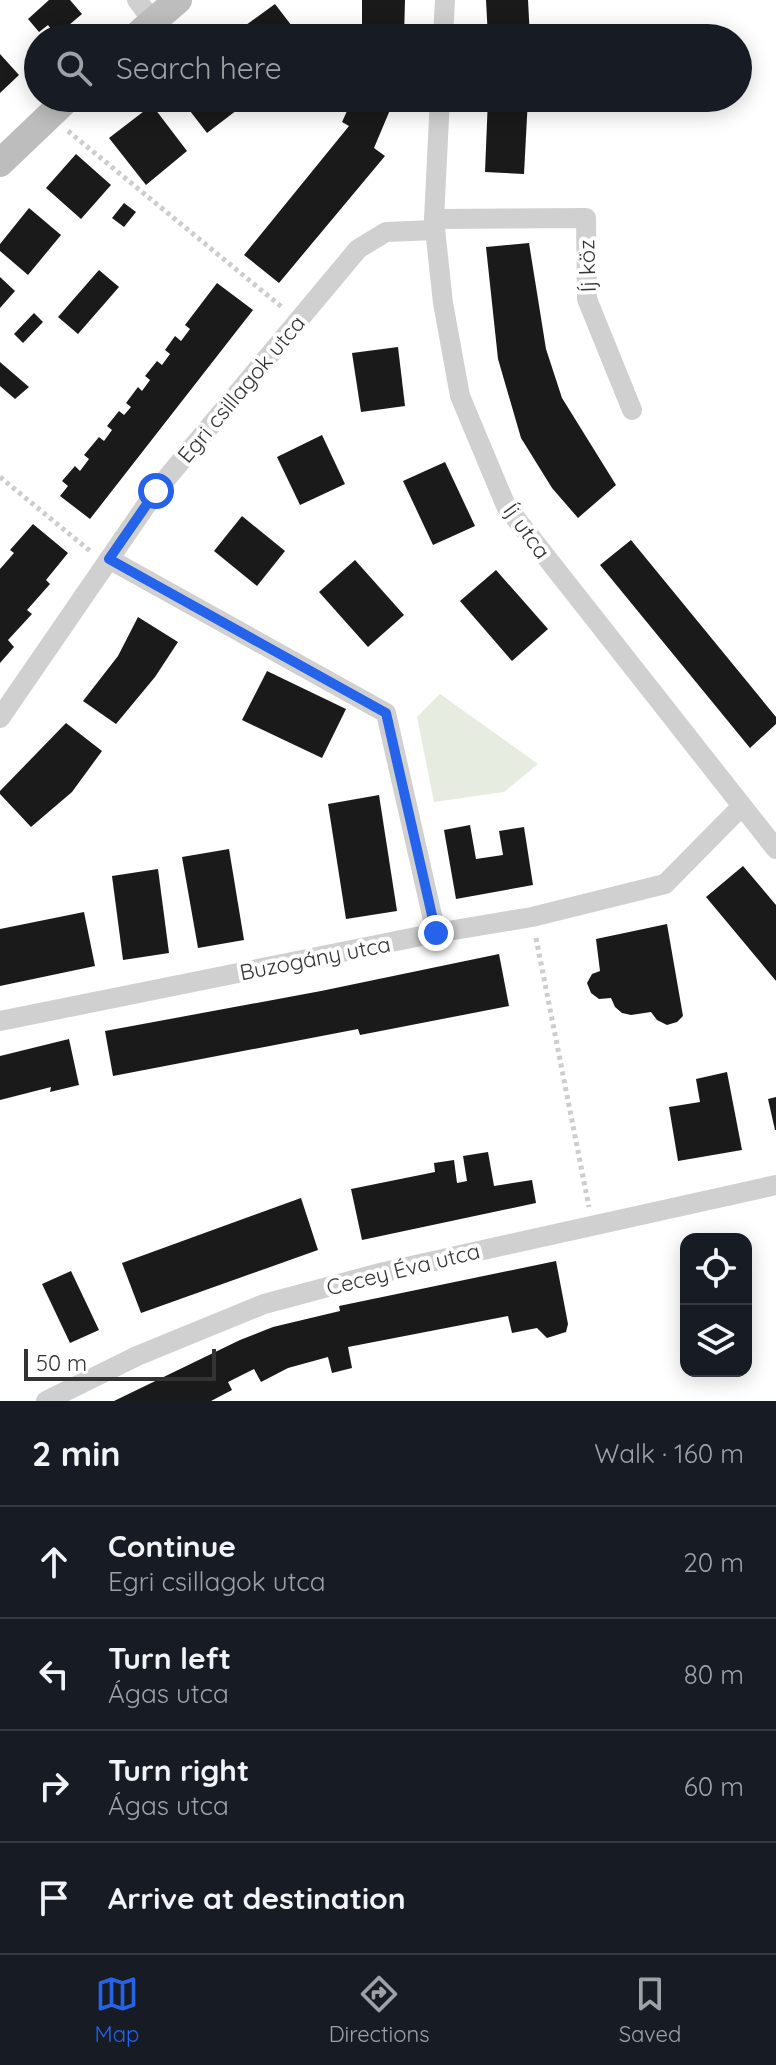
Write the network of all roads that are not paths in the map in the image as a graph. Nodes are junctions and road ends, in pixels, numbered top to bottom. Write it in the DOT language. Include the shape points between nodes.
graph roads {
  1 [pos="178,0"];
  2 [pos="445,0"];
  3 [pos="141,20"];
  4 [pos="444,24"];
  5 [pos="53,112"];
  6 [pos="439,112"];
  7 [pos="0,163"];
  8 [pos="435,225"];
  9 [pos="632,410"];
  10 [pos="109,559"];
  11 [pos="0,718"];
  12 [pos="741,807"];
  13 [pos="776,849"];
  14 [pos="436,933"];
  15 [pos="0,1021"];
  16 [pos="776,1185"];
  17 [pos="46,1401"];
  1 -- 3 [label="main road"];
  2 -- 4 [label="street"];
  5 -- 7 [label="main road"];
  6 -- 8 [label="street, Íj utca"];
  8 -- 9 [label="street, Íj köz" via="586,218 587,299"];
  8 -- 10 [label="street, Egri csillagok utca" via="386,232 358,249 156,491"];
  8 -- 12 [label="street, Íj utca" via="460,396 506,506"];
  10 -- 11 [label="street, Egri csillagok utca"];
  10 -- 14 [label="street" via="386,713"];
  12 -- 13 [label="street, Íj utca"];
  12 -- 14 [label="street, Buzogány utca" via="665,884 532,917"];
  14 -- 15 [label="street, Buzogány utca"];
  16 -- 17 [label="street, Cecey Éva utca" via="264,1304 137,1356"];
}
